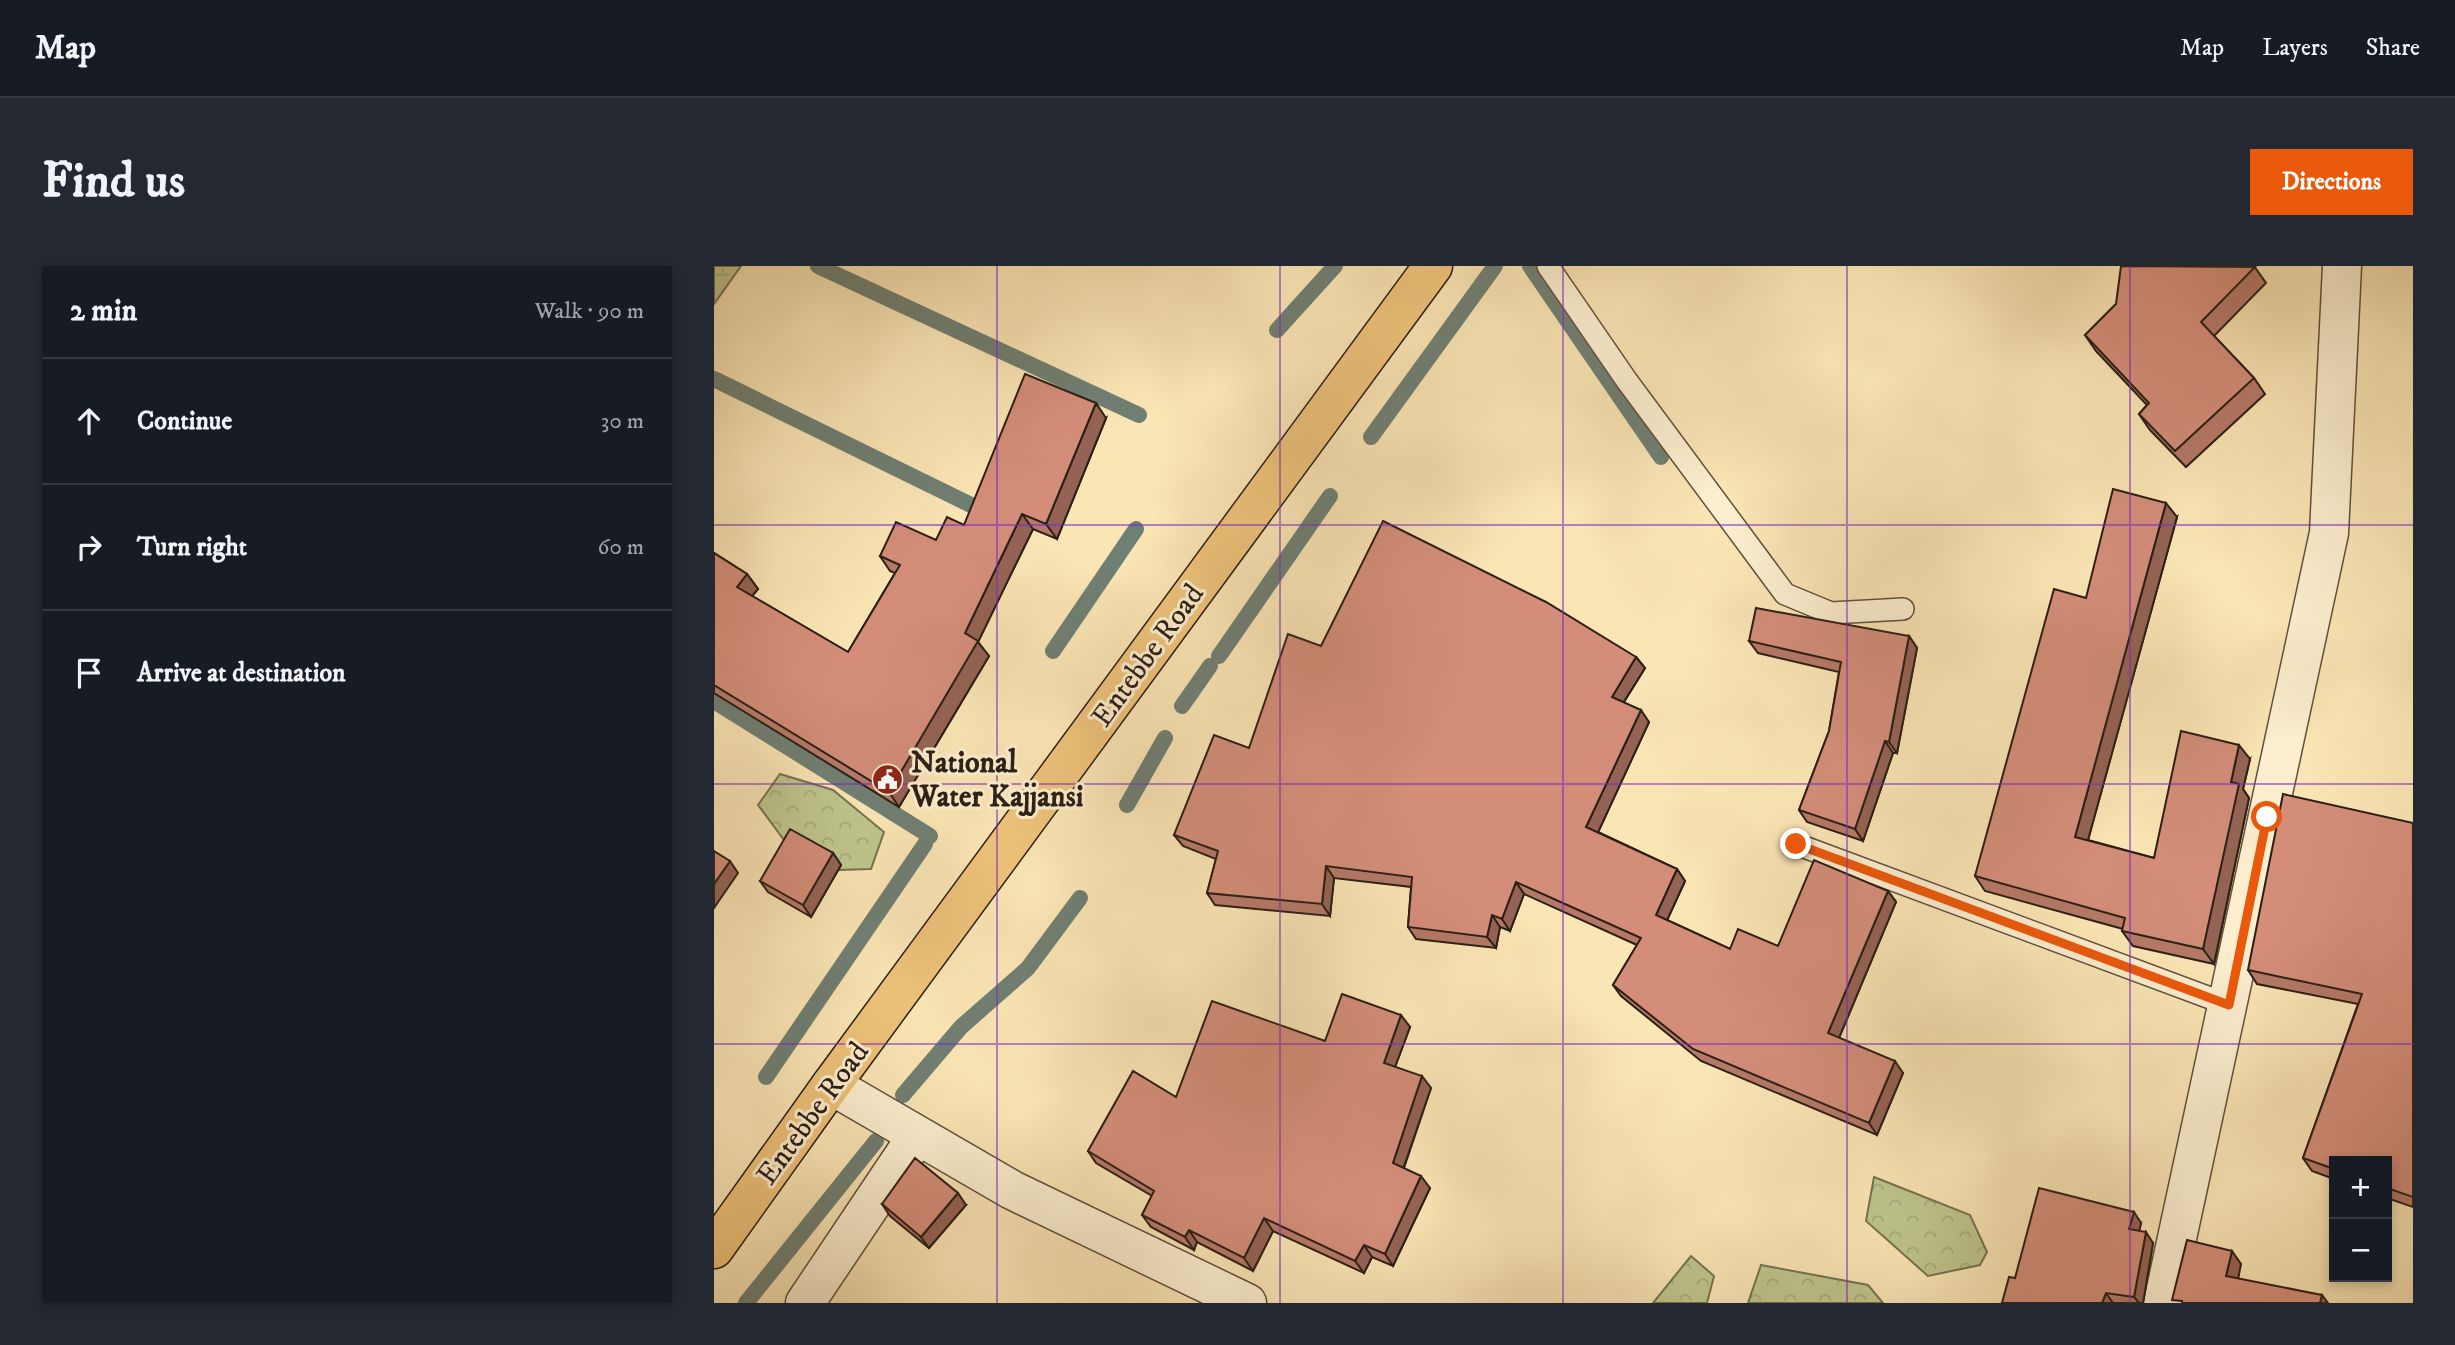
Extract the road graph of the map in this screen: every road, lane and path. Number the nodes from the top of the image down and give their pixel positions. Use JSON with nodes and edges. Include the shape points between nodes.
{"nodes":[{"id":1,"x":1433,"y":266,"type":"edge"},
{"id":2,"x":1548,"y":266,"type":"edge"},
{"id":3,"x":2342,"y":266,"type":"edge"},
{"id":4,"x":1903,"y":609,"type":"dead end"},
{"id":5,"x":1796,"y":844,"type":"dead end"},
{"id":6,"x":2229,"y":1005,"type":"junction"},
{"id":7,"x":831,"y":1085,"type":"junction"},
{"id":8,"x":917,"y":1136,"type":"junction"},
{"id":9,"x":714,"y":1249,"type":"edge"},
{"id":10,"x":805,"y":1303,"type":"edge"},
{"id":11,"x":1247,"y":1303,"type":"edge"},
{"id":12,"x":2163,"y":1303,"type":"edge"}],
"edges":[{"from":1,"to":7,"type":"main road","name":"Entebbe Road"},
{"from":2,"to":4,"type":"lane","via":[[1784,594],[1831,613]]},
{"from":3,"to":6,"type":"street","via":[[2329,533]]},
{"from":5,"to":6,"type":"lane"},
{"from":6,"to":12,"type":"street"},
{"from":7,"to":8,"type":"street"},
{"from":7,"to":9,"type":"main road","name":"Entebbe Road"},
{"from":8,"to":10,"type":"street"},
{"from":8,"to":11,"type":"street","via":[[1012,1190]]}]}
